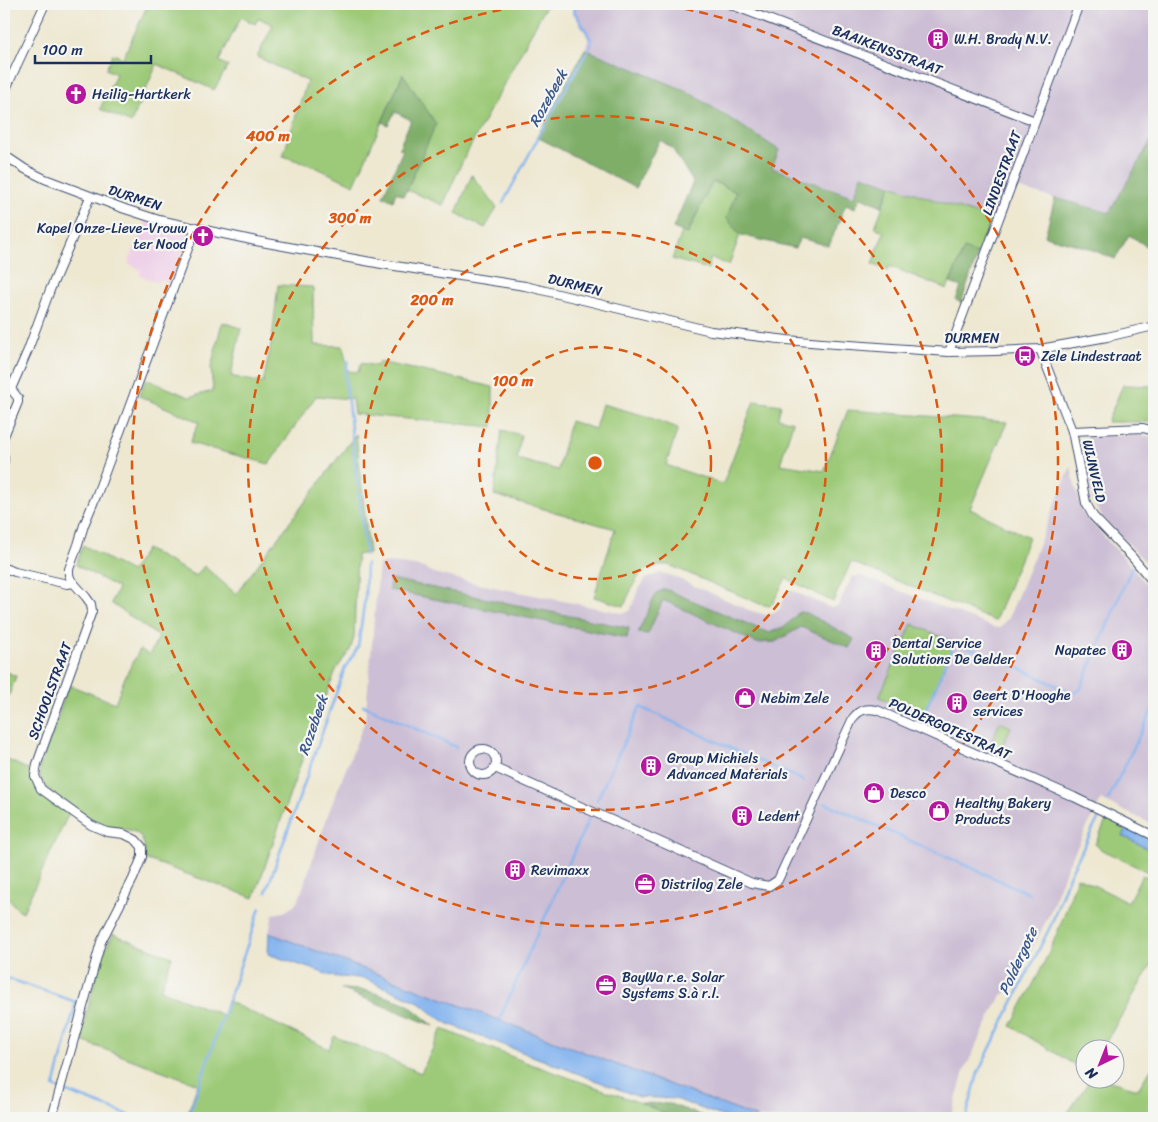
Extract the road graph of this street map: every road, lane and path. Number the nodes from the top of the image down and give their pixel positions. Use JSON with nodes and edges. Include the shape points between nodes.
{"nodes":[{"id":1,"x":45,"y":4,"type":"edge"},
{"id":2,"x":729,"y":4,"type":"edge"},
{"id":3,"x":1078,"y":4,"type":"edge"},
{"id":4,"x":4,"y":93,"type":"edge"},
{"id":5,"x":1035,"y":121,"type":"junction"},
{"id":6,"x":4,"y":156,"type":"edge"},
{"id":7,"x":90,"y":197,"type":"junction"},
{"id":8,"x":196,"y":227,"type":"junction"},
{"id":9,"x":1154,"y":326,"type":"edge"},
{"id":10,"x":1040,"y":349,"type":"junction"},
{"id":11,"x":949,"y":352,"type":"junction"},
{"id":12,"x":1072,"y":431,"type":"junction"},
{"id":13,"x":1154,"y":431,"type":"edge"},
{"id":14,"x":4,"y":436,"type":"edge"},
{"id":15,"x":4,"y":457,"type":"edge"},
{"id":16,"x":4,"y":461,"type":"edge"},
{"id":17,"x":4,"y":568,"type":"edge"},
{"id":18,"x":74,"y":583,"type":"junction"},
{"id":19,"x":1154,"y":583,"type":"edge"},
{"id":20,"x":495,"y":768,"type":"dead end"},
{"id":21,"x":1154,"y":836,"type":"edge"},
{"id":22,"x":52,"y":1118,"type":"edge"}],
"edges":[{"from":1,"to":4,"type":"street"},
{"from":2,"to":5,"type":"street","name":"BAAIKENSSTRAAT"},
{"from":3,"to":5,"type":"street","name":"LINDESTRAAT"},
{"from":5,"to":11,"type":"street","name":"LINDESTRAAT"},
{"from":6,"to":7,"type":"street","name":"DURMEN","via":[[25,170]]},
{"from":7,"to":8,"type":"street","name":"DURMEN","via":[[159,220]]},
{"from":7,"to":14,"type":"street","via":[[11,389],[18,402]]},
{"from":8,"to":11,"type":"street","name":"DURMEN","via":[[382,264],[525,286],[711,331]]},
{"from":8,"to":18,"type":"street","via":[[84,525],[69,569]]},
{"from":9,"to":10,"type":"street","name":"DURMEN"},
{"from":10,"to":11,"type":"street","name":"DURMEN"},
{"from":10,"to":12,"type":"street","name":"WIJNVELD"},
{"from":12,"to":13,"type":"street","name":"WIJNVELD","via":[[1143,428]]},
{"from":12,"to":19,"type":"street","name":"WIJNVELD","via":[[1086,503],[1093,516]]},
{"from":15,"to":16,"type":"street"},
{"from":17,"to":18,"type":"street"},
{"from":18,"to":22,"type":"street","name":"SCHOOLSTRAAT","via":[[91,604],[92,611],[36,764],[35,776],[41,789],[92,825],[136,840],[142,847],[142,857],[101,942]]},
{"from":20,"to":21,"type":"street","name":"POLDERGOTESTRAAT","via":[[752,883],[769,886],[778,880],[853,718],[862,710],[871,708],[1074,797]]}]}
